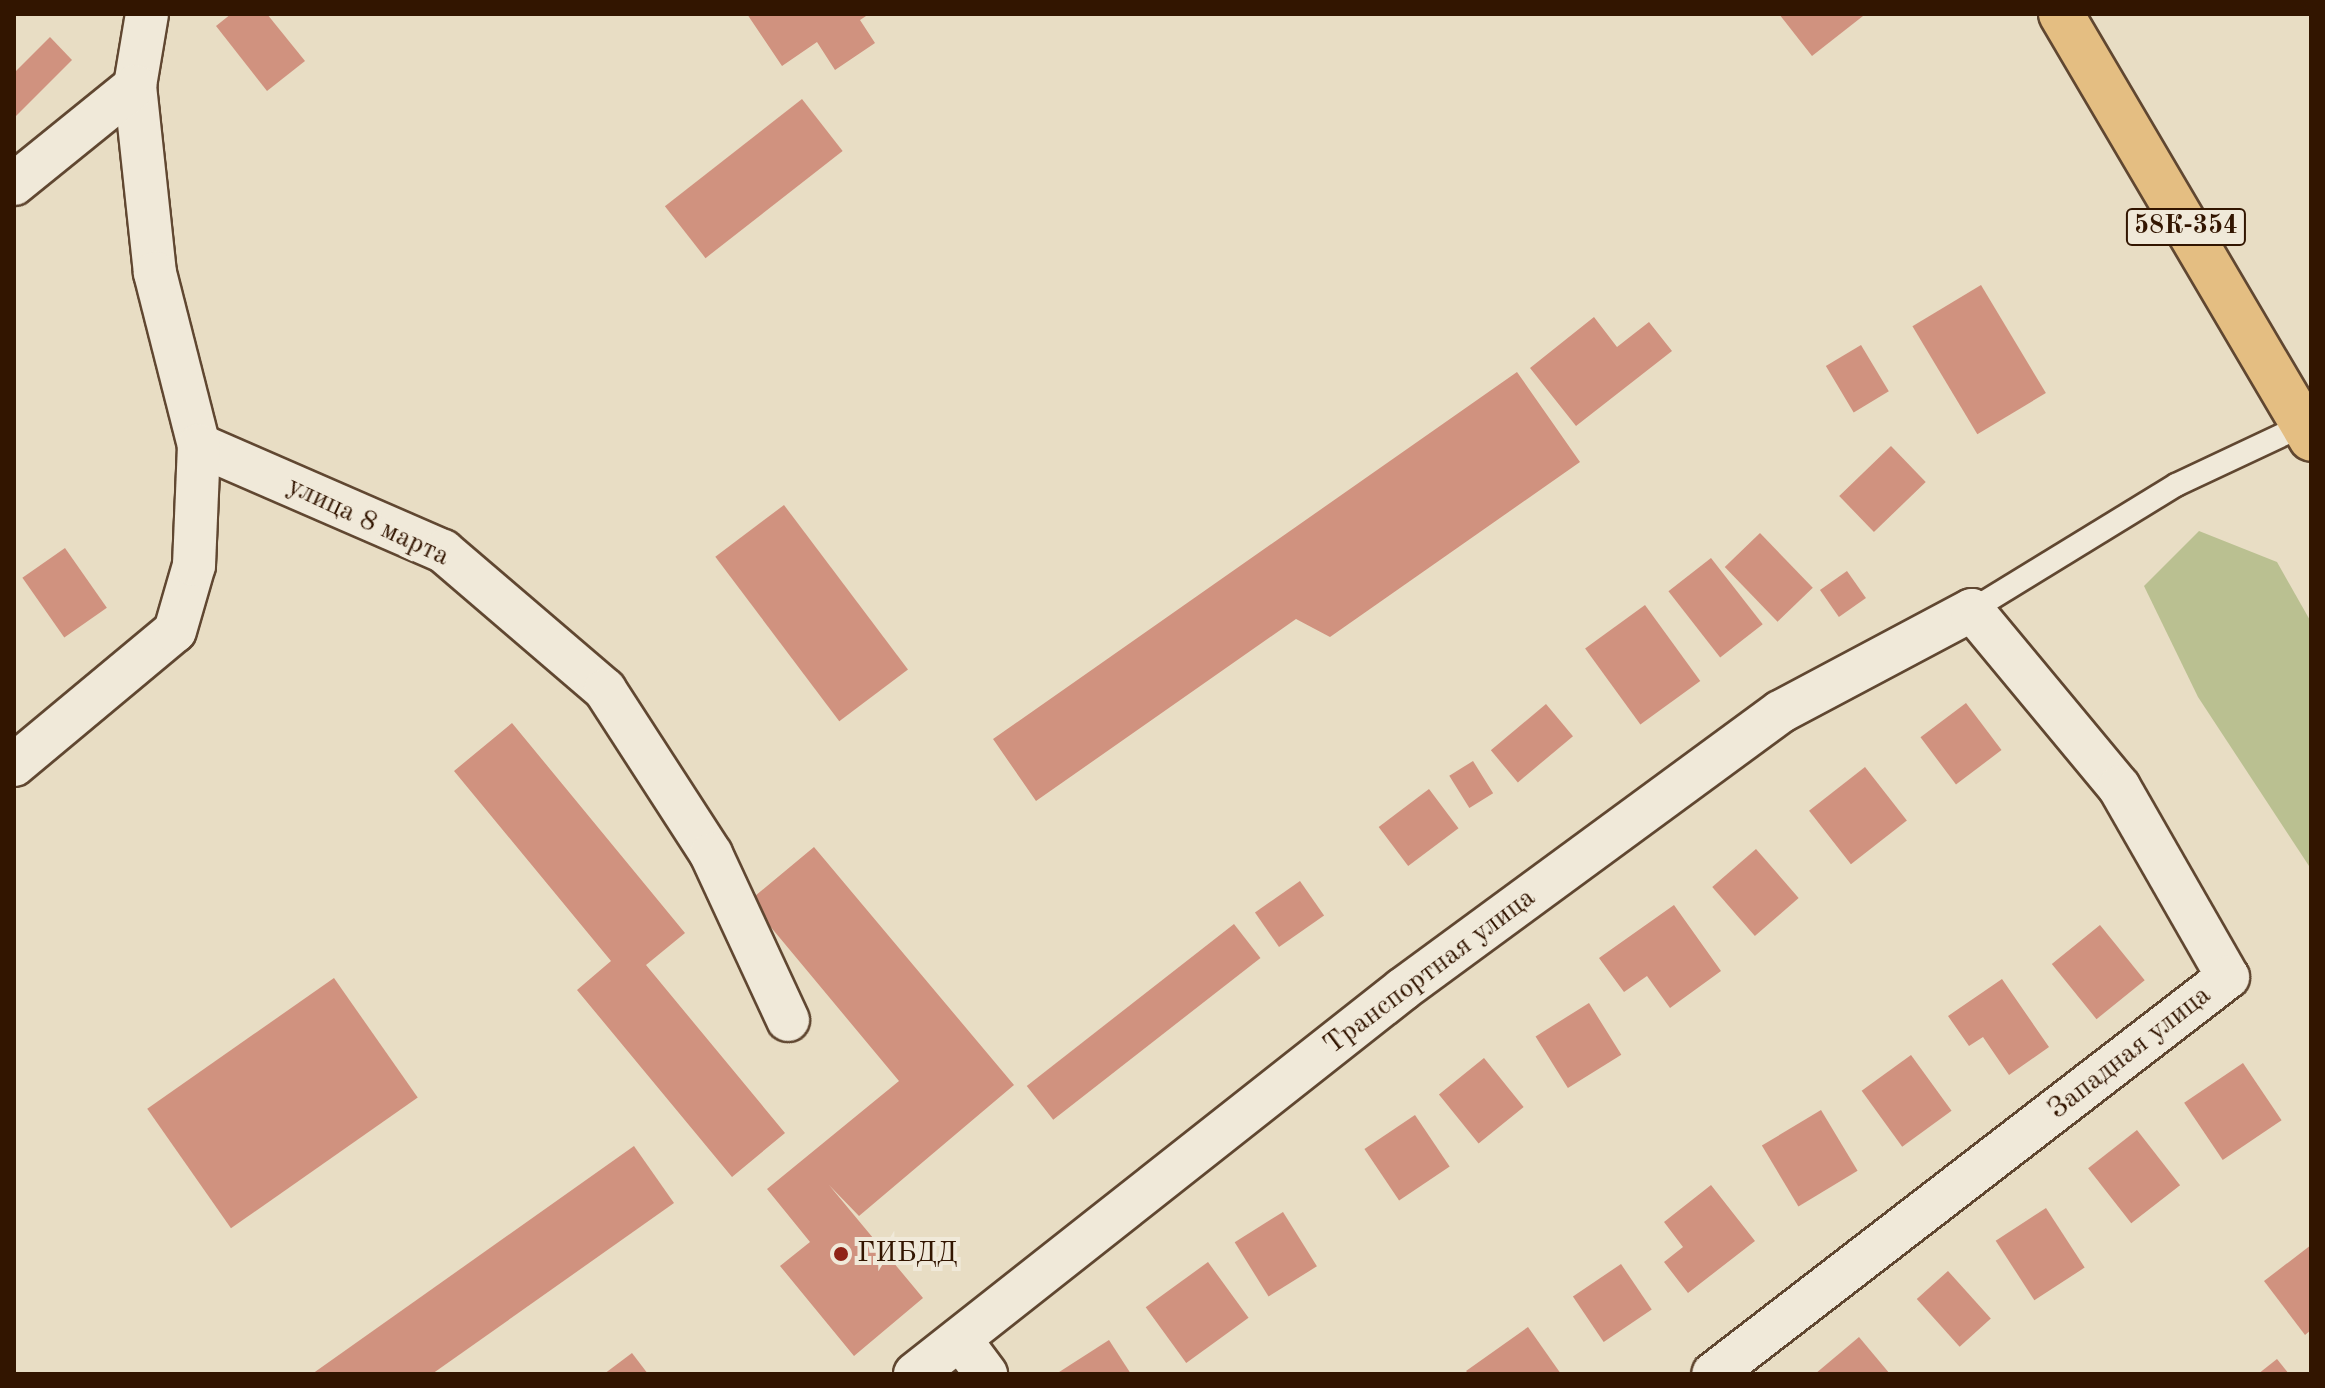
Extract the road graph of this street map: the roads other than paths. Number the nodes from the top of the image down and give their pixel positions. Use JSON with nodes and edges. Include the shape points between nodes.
{"nodes":[{"id":1,"x":147,"y":14,"type":"edge"},
{"id":2,"x":2061,"y":14,"type":"edge"},
{"id":3,"x":135,"y":86,"type":"junction"},
{"id":4,"x":14,"y":184,"type":"edge"},
{"id":5,"x":2308,"y":428,"type":"edge"},
{"id":6,"x":199,"y":445,"type":"junction"},
{"id":7,"x":1972,"y":610,"type":"junction"},
{"id":8,"x":14,"y":765,"type":"edge"},
{"id":9,"x":788,"y":1020,"type":"dead end"},
{"id":10,"x":960,"y":1339,"type":"junction"},
{"id":11,"x":915,"y":1374,"type":"edge"},
{"id":12,"x":986,"y":1374,"type":"edge"},
{"id":13,"x":1713,"y":1374,"type":"edge"}],
"edges":[{"from":1,"to":3,"type":"street"},
{"from":2,"to":5,"type":"main road","number":"58К-354"},
{"from":3,"to":4,"type":"street"},
{"from":3,"to":6,"type":"street","via":[[155,273]]},
{"from":5,"to":7,"type":"lane","via":[[2176,485]]},
{"from":6,"to":8,"type":"street","via":[[194,565],[175,631]]},
{"from":6,"to":9,"type":"street","name":"улица 8 марта","via":[[443,551],[605,690],[711,854]]},
{"from":7,"to":10,"type":"street","name":"Транспортная улица","via":[[1780,712],[1403,989]]},
{"from":7,"to":13,"type":"street","name":"Западная улица","via":[[2119,787],[2228,977]]},
{"from":10,"to":11,"type":"street","name":"Транспортная улица"},
{"from":10,"to":12,"type":"street"}]}
